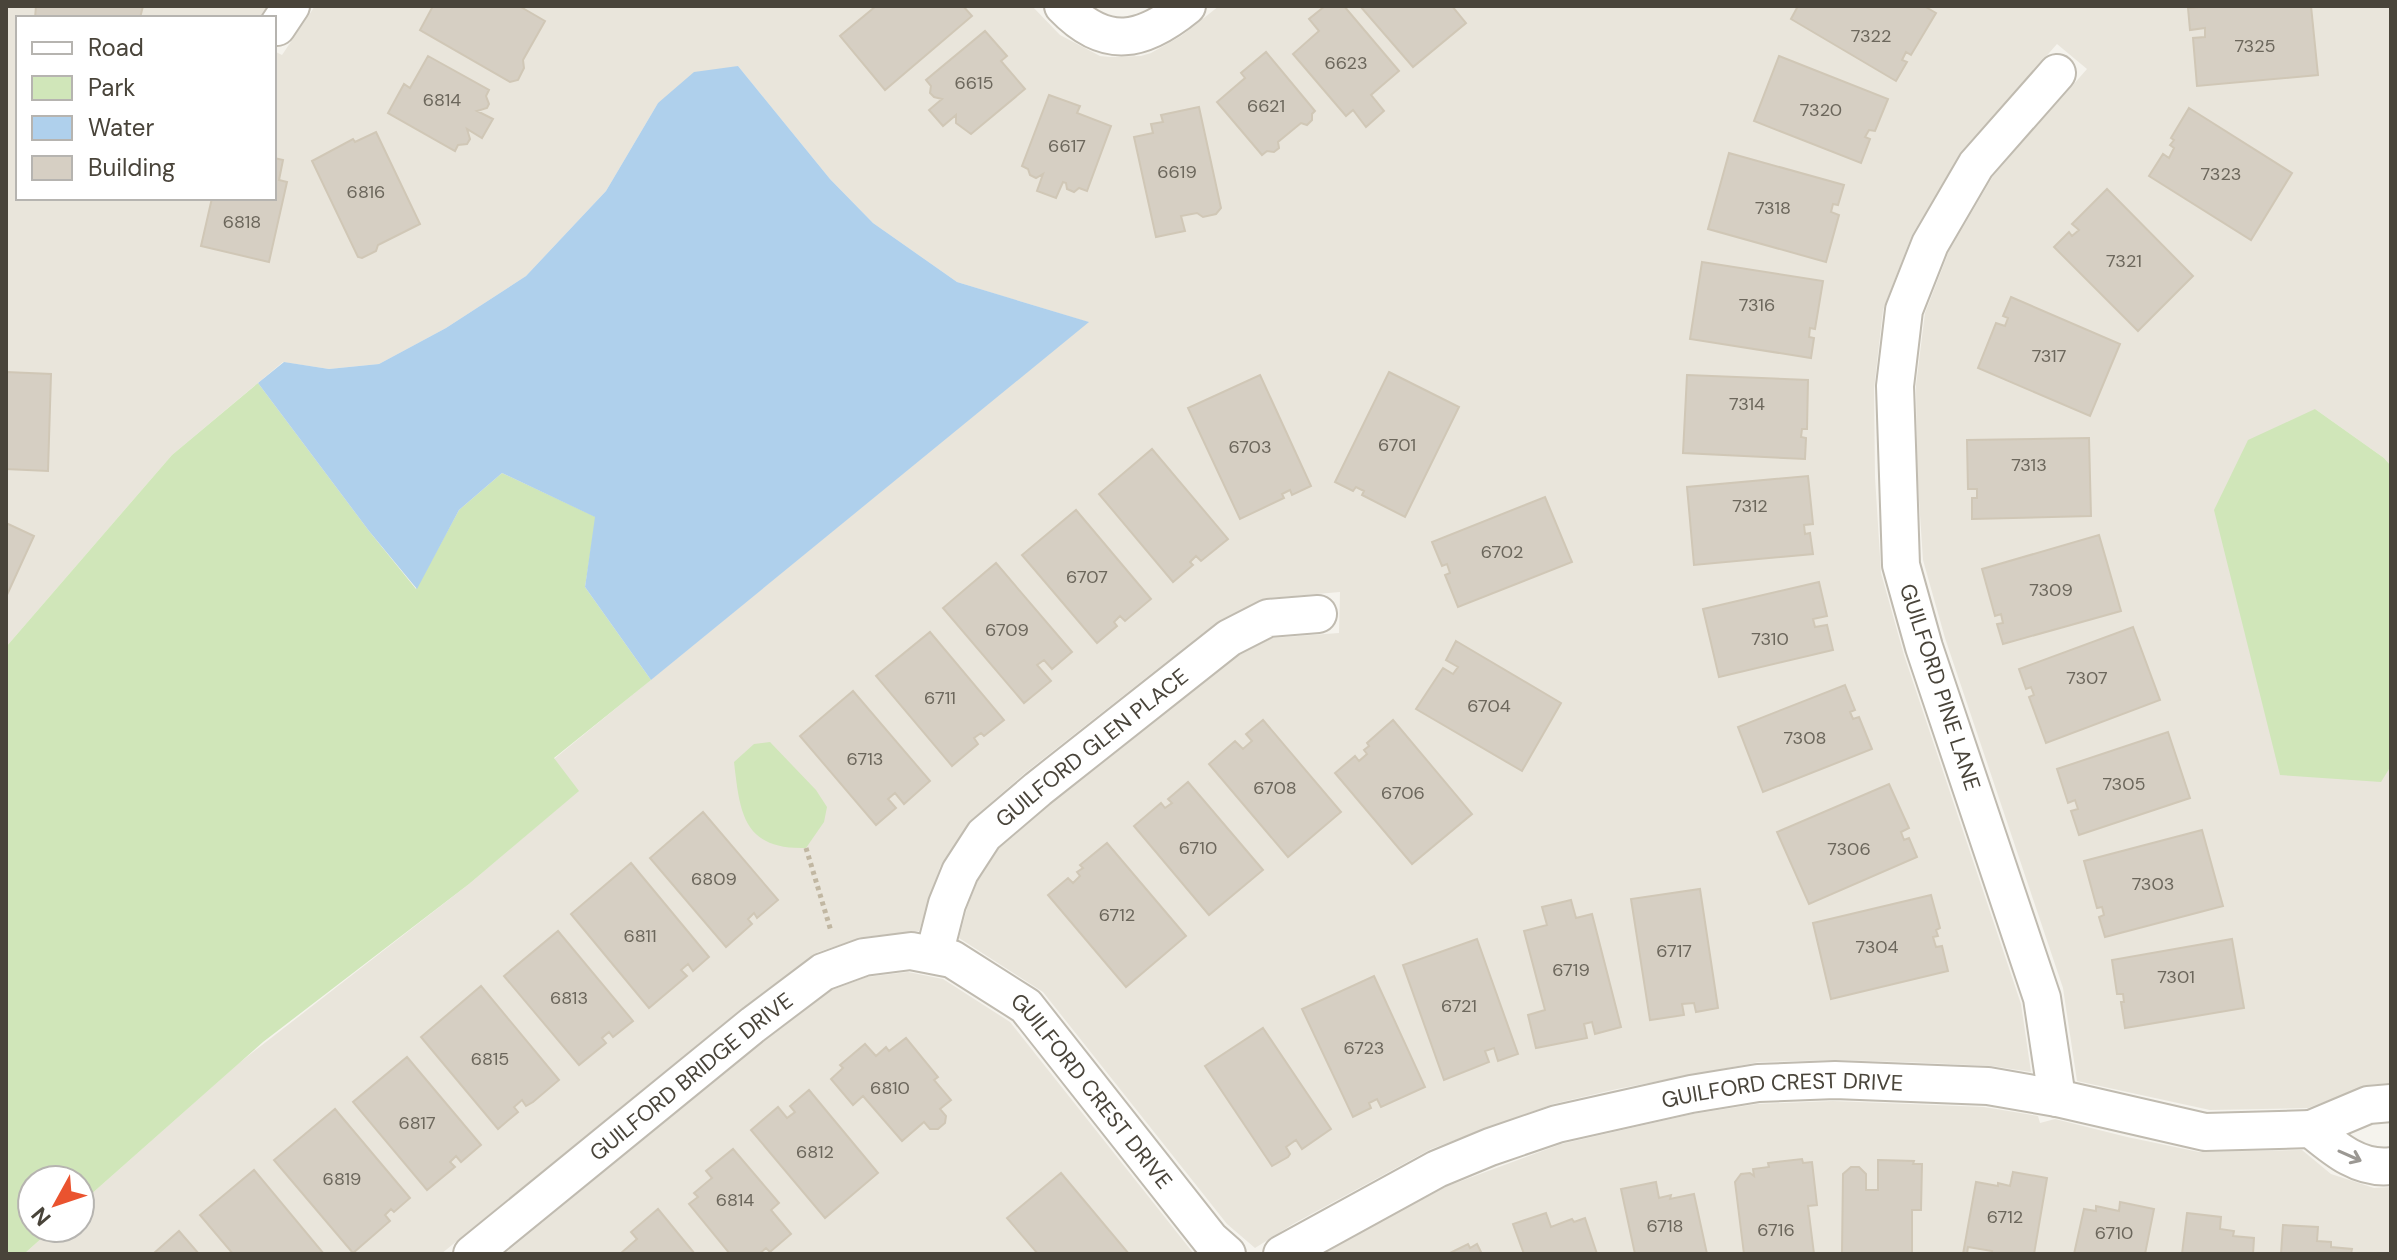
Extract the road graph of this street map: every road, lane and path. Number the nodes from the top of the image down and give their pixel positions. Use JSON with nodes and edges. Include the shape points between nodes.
{"nodes":[{"id":1,"x":1063,"y":6,"type":"edge"},
{"id":2,"x":1187,"y":6,"type":"edge"},
{"id":3,"x":2057,"y":73,"type":"dead end"},
{"id":4,"x":1318,"y":614,"type":"dead end"},
{"id":5,"x":806,"y":848,"type":"dead end"},
{"id":6,"x":934,"y":955,"type":"junction"},
{"id":7,"x":841,"y":965,"type":"junction"},
{"id":8,"x":2057,"y":1098,"type":"junction"},
{"id":9,"x":2391,"y":1103,"type":"edge"},
{"id":10,"x":2311,"y":1129,"type":"junction"},
{"id":11,"x":2391,"y":1166,"type":"edge"},
{"id":12,"x":472,"y":1254,"type":"edge"},
{"id":13,"x":1227,"y":1254,"type":"edge"},
{"id":14,"x":1282,"y":1254,"type":"edge"}],
"edges":[{"from":1,"to":2,"type":"street","via":[[1077,20],[1111,36],[1142,35]]},
{"from":3,"to":8,"type":"street","name":"GUILFORD PINE LANE","via":[[1976,165],[1930,244],[1904,310],[1895,386],[1901,565],[2042,998]]},
{"from":4,"to":6,"type":"street","name":"GUILFORD GLEN PLACE","via":[[1268,618],[1229,638],[984,835],[960,872]]},
{"from":5,"to":7,"type":"path"},
{"from":6,"to":7,"type":"street","name":"GUILFORD BRIDGE DRIVE","via":[[911,951]]},
{"from":6,"to":13,"type":"street","name":"GUILFORD CREST DRIVE","via":[[952,959],[1026,1006]]},
{"from":7,"to":12,"type":"street","name":"GUILFORD BRIDGE DRIVE","via":[[823,972],[754,1024]]},
{"from":8,"to":10,"type":"street","name":"GUILFORD CREST DRIVE","via":[[2205,1132]]},
{"from":8,"to":14,"type":"street","name":"GUILFORD CREST DRIVE","via":[[1988,1086],[1835,1080],[1758,1083],[1691,1094],[1557,1124],[1490,1147],[1437,1169]]},
{"from":9,"to":10,"type":"street","name":"GUILFORD CREST DRIVE","via":[[2368,1105]]},
{"from":10,"to":11,"type":"street","one_way":true,"via":[[2345,1157]]}]}
